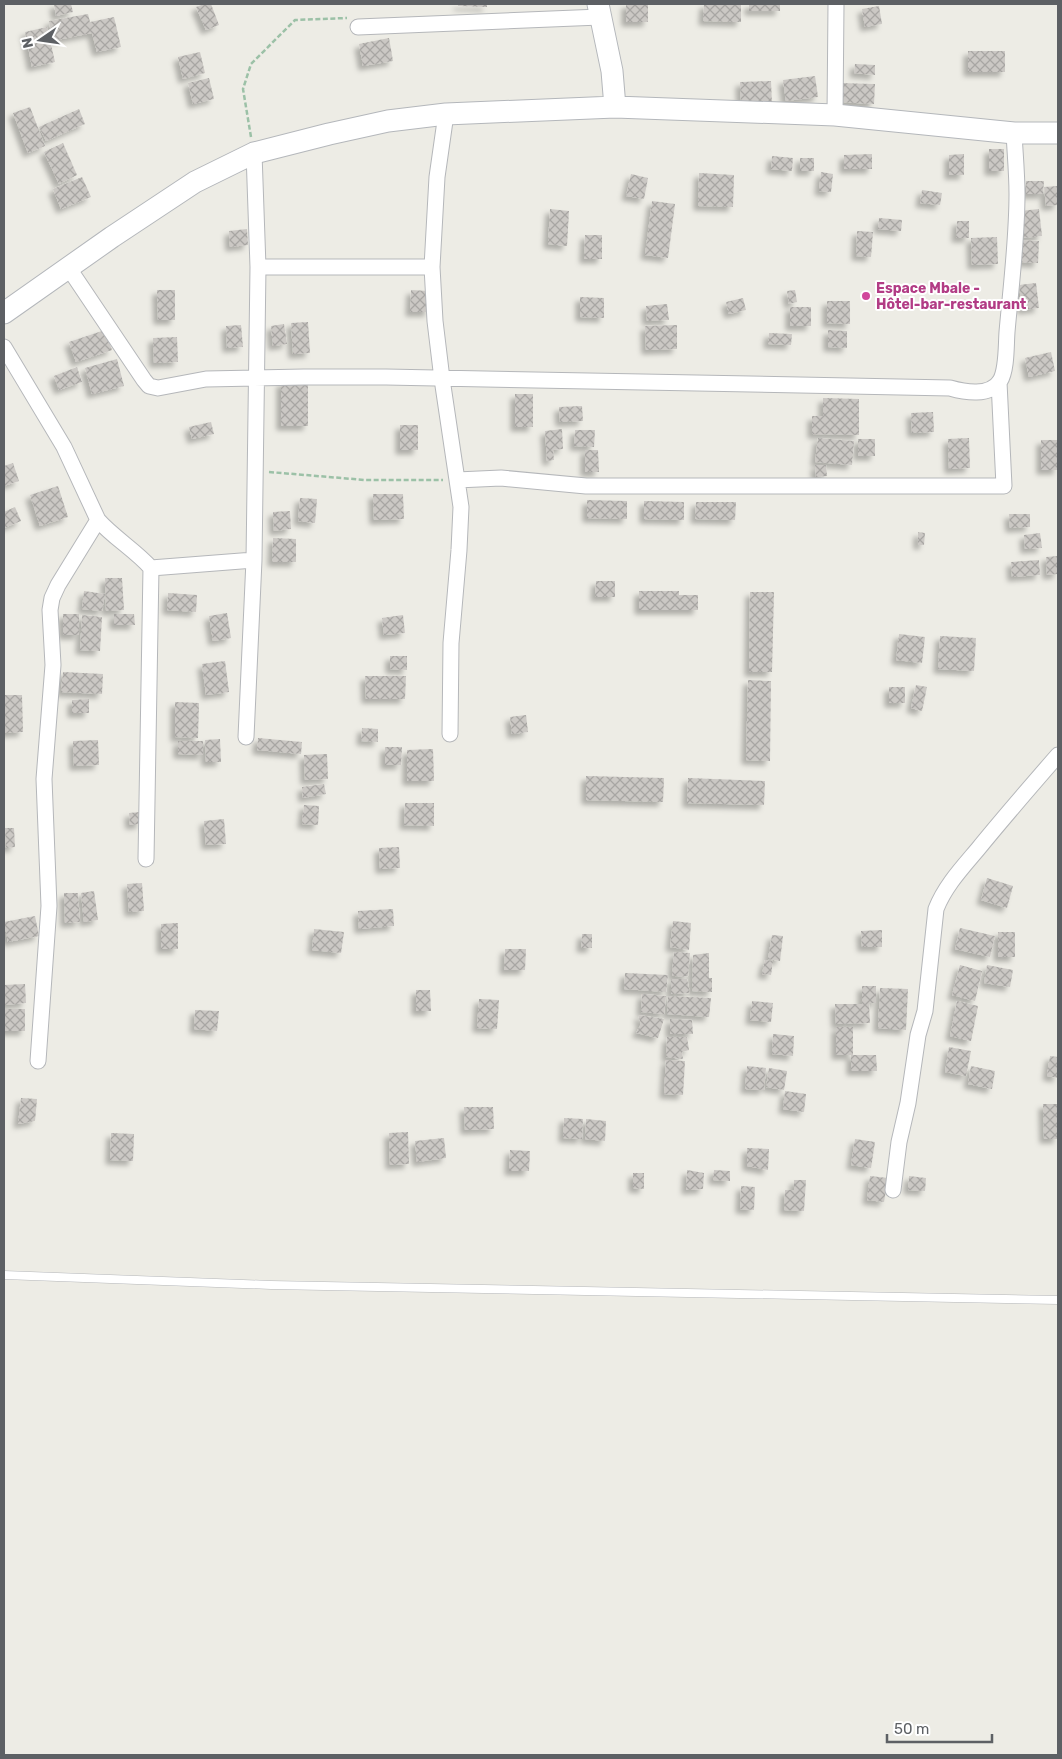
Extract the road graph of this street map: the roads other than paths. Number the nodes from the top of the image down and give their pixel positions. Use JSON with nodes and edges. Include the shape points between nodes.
{"nodes":[{"id":1,"x":836,"y":4,"type":"edge"},
{"id":2,"x":599,"y":10,"type":"edge"},
{"id":3,"x":358,"y":27,"type":"road end"},
{"id":4,"x":615,"y":107,"type":"junction"},
{"id":5,"x":446,"y":114,"type":"junction"},
{"id":6,"x":835,"y":115,"type":"junction"},
{"id":7,"x":1014,"y":133,"type":"junction"},
{"id":8,"x":1058,"y":133,"type":"edge"},
{"id":9,"x":254,"y":153,"type":"junction"},
{"id":10,"x":68,"y":267,"type":"junction"},
{"id":11,"x":258,"y":267,"type":"junction"},
{"id":12,"x":432,"y":267,"type":"junction"},
{"id":13,"x":4,"y":313,"type":"edge"},
{"id":14,"x":4,"y":346,"type":"edge"},
{"id":15,"x":256,"y":378,"type":"junction"},
{"id":16,"x":442,"y":379,"type":"junction"},
{"id":17,"x":1000,"y":382,"type":"junction"},
{"id":18,"x":457,"y":480,"type":"junction"},
{"id":19,"x":98,"y":520,"type":"junction"},
{"id":20,"x":254,"y":560,"type":"junction"},
{"id":21,"x":151,"y":568,"type":"junction"},
{"id":22,"x":450,"y":734,"type":"dead end"},
{"id":23,"x":246,"y":737,"type":"dead end"},
{"id":24,"x":1058,"y":755,"type":"edge"},
{"id":25,"x":146,"y":860,"type":"dead end"},
{"id":26,"x":38,"y":1061,"type":"dead end"},
{"id":27,"x":893,"y":1190,"type":"dead end"},
{"id":28,"x":4,"y":1276,"type":"edge"},
{"id":29,"x":1058,"y":1300,"type":"edge"}],
"edges":[{"from":1,"to":6,"type":"street"},
{"from":2,"to":3,"type":"street"},
{"from":2,"to":4,"type":"street","via":[[612,71]]},
{"from":4,"to":5,"type":"street"},
{"from":4,"to":6,"type":"street"},
{"from":5,"to":9,"type":"street","via":[[388,121]]},
{"from":5,"to":12,"type":"street","via":[[437,177]]},
{"from":6,"to":7,"type":"street"},
{"from":7,"to":8,"type":"street"},
{"from":7,"to":17,"type":"street","via":[[1017,194],[1014,249]]},
{"from":9,"to":10,"type":"street","via":[[195,182]]},
{"from":9,"to":11,"type":"street"},
{"from":10,"to":13,"type":"street"},
{"from":10,"to":15,"type":"street","via":[[149,386],[158,388],[206,380]]},
{"from":11,"to":12,"type":"street"},
{"from":11,"to":15,"type":"street"},
{"from":12,"to":16,"type":"street"},
{"from":14,"to":19,"type":"street","via":[[64,447]]},
{"from":15,"to":16,"type":"street"},
{"from":15,"to":20,"type":"street"},
{"from":16,"to":17,"type":"street","via":[[950,388],[962,391],[990,390]]},
{"from":16,"to":18,"type":"street"},
{"from":17,"to":18,"type":"street","via":[[1004,486],[586,486],[501,478]]},
{"from":18,"to":22,"type":"street","via":[[461,507],[451,643]]},
{"from":19,"to":21,"type":"street"},
{"from":19,"to":26,"type":"street","via":[[58,585],[50,610],[53,665],[44,792],[49,906]]},
{"from":20,"to":21,"type":"street"},
{"from":20,"to":23,"type":"street"},
{"from":21,"to":25,"type":"street"},
{"from":24,"to":27,"type":"street","via":[[950,882],[936,909],[925,1011],[918,1035]]},
{"from":28,"to":29,"type":"lane","via":[[271,1285]]}]}
